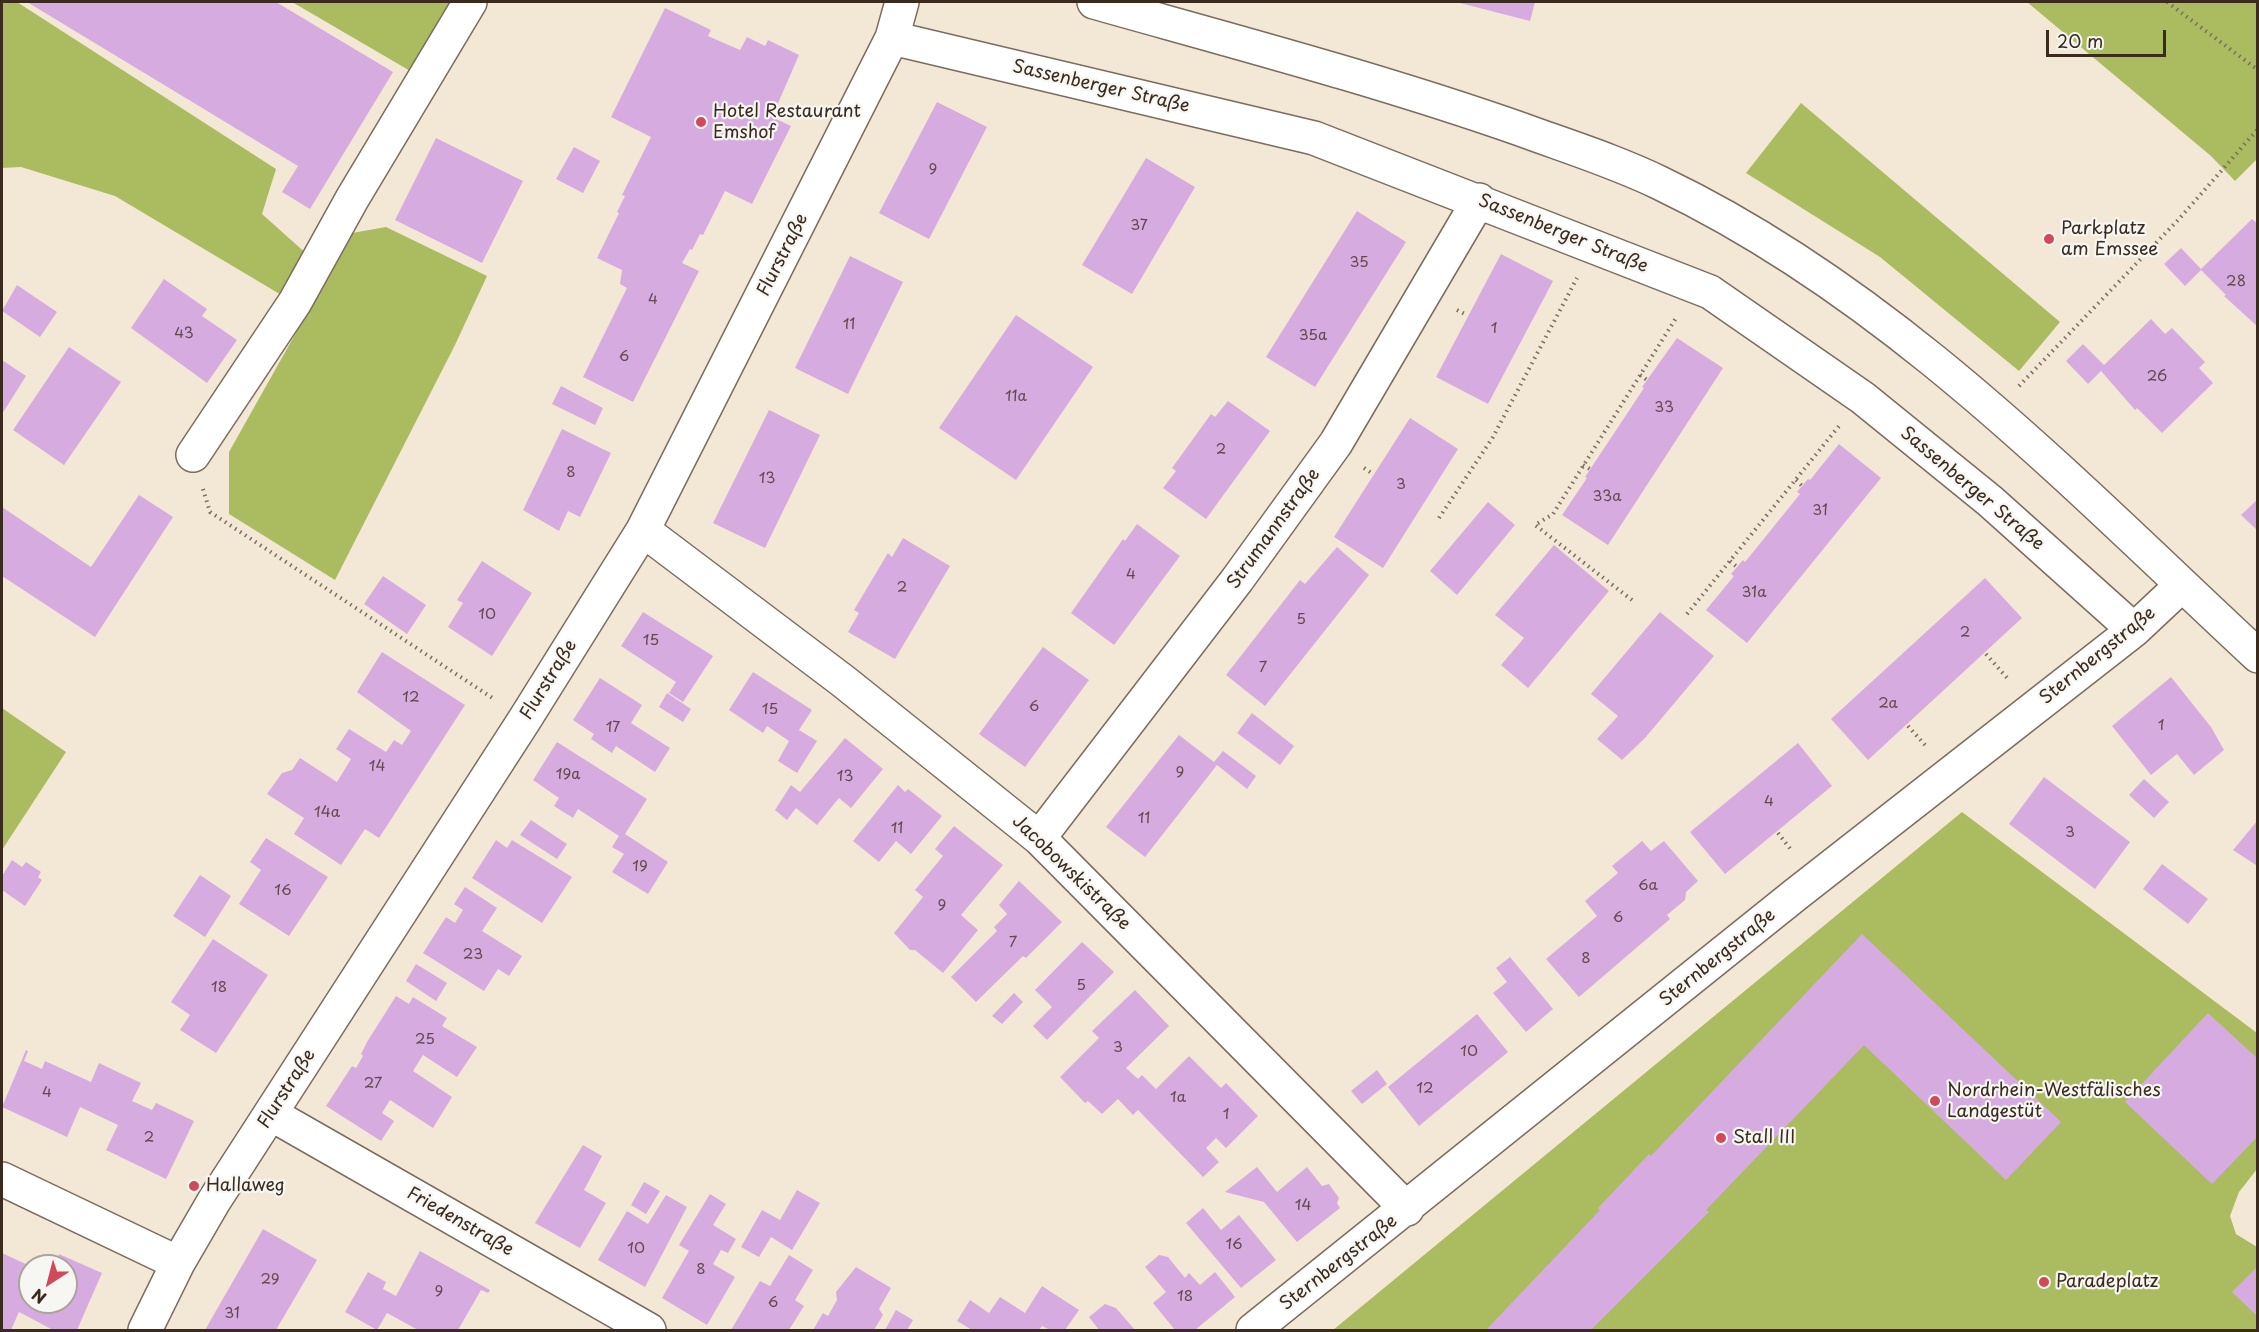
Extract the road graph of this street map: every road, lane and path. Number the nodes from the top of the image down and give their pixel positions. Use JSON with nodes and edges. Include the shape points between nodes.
{"nodes":[{"id":1,"x":470,"y":2,"type":"edge"},
{"id":2,"x":902,"y":2,"type":"edge"},
{"id":3,"x":1094,"y":2,"type":"edge"},
{"id":4,"x":2167,"y":2,"type":"edge"},
{"id":5,"x":892,"y":38,"type":"junction"},
{"id":6,"x":2258,"y":70,"type":"edge"},
{"id":7,"x":2258,"y":129,"type":"edge"},
{"id":8,"x":1479,"y":200,"type":"junction"},
{"id":9,"x":1592,"y":245,"type":"junction"},
{"id":10,"x":1695,"y":286,"type":"junction"},
{"id":11,"x":1640,"y":375,"type":"junction"},
{"id":12,"x":1647,"y":380,"type":"dead end"},
{"id":13,"x":1863,"y":398,"type":"junction"},
{"id":14,"x":1995,"y":410,"type":"junction"},
{"id":15,"x":194,"y":455,"type":"joint"},
{"id":16,"x":1583,"y":465,"type":"junction"},
{"id":17,"x":1590,"y":469,"type":"dead end"},
{"id":18,"x":1796,"y":480,"type":"junction"},
{"id":19,"x":1803,"y":486,"type":"dead end"},
{"id":20,"x":1439,"y":518,"type":"dead end"},
{"id":21,"x":643,"y":530,"type":"junction"},
{"id":22,"x":1730,"y":561,"type":"junction"},
{"id":23,"x":1737,"y":567,"type":"dead end"},
{"id":24,"x":2182,"y":585,"type":"junction"},
{"id":25,"x":1632,"y":600,"type":"dead end"},
{"id":26,"x":1687,"y":614,"type":"dead end"},
{"id":27,"x":2134,"y":630,"type":"junction"},
{"id":28,"x":2258,"y":656,"type":"edge"},
{"id":29,"x":525,"y":719,"type":"junction"},
{"id":30,"x":1040,"y":838,"type":"junction"},
{"id":31,"x":271,"y":1114,"type":"junction"},
{"id":32,"x":2,"y":1179,"type":"edge"},
{"id":33,"x":1407,"y":1209,"type":"junction"},
{"id":34,"x":178,"y":1263,"type":"junction"},
{"id":35,"x":145,"y":1330,"type":"edge"},
{"id":36,"x":649,"y":1330,"type":"edge"},
{"id":37,"x":1253,"y":1330,"type":"edge"}],
"edges":[{"from":1,"to":15,"type":"street","via":[[295,302]]},
{"from":2,"to":5,"type":"street","name":"Flurstraße"},
{"from":3,"to":14,"type":"street","via":[[1438,100],[1658,182],[1807,267],[1905,336]]},
{"from":4,"to":6,"type":"path"},
{"from":5,"to":8,"type":"street","name":"Sassenberger Straße","via":[[1314,138]]},
{"from":5,"to":21,"type":"street","name":"Flurstraße"},
{"from":7,"to":14,"type":"path","via":[[2179,219]]},
{"from":8,"to":9,"type":"street","name":"Sassenberger Straße"},
{"from":8,"to":30,"type":"street","name":"Strumannstraße","via":[[1336,443]]},
{"from":9,"to":10,"type":"street","name":"Sassenberger Straße"},
{"from":9,"to":20,"type":"path","via":[[1493,437]]},
{"from":10,"to":11,"type":"path"},
{"from":10,"to":13,"type":"street","name":"Sassenberger Straße","via":[[1710,292]]},
{"from":11,"to":12,"type":"path"},
{"from":11,"to":16,"type":"path"},
{"from":13,"to":18,"type":"path"},
{"from":13,"to":27,"type":"street","name":"Sassenberger Straße","via":[[1990,501]]},
{"from":14,"to":24,"type":"street"},
{"from":15,"to":29,"type":"path","via":[[210,512]]},
{"from":16,"to":17,"type":"path"},
{"from":16,"to":25,"type":"path","via":[[1553,514],[1535,525]]},
{"from":18,"to":19,"type":"path"},
{"from":18,"to":22,"type":"path"},
{"from":21,"to":29,"type":"street","name":"Flurstraße"},
{"from":21,"to":30,"type":"street","name":"Jacobowskistraße","via":[[843,681]]},
{"from":22,"to":23,"type":"path"},
{"from":22,"to":26,"type":"path"},
{"from":24,"to":27,"type":"street","name":"Sternbergstraße"},
{"from":24,"to":28,"type":"street"},
{"from":27,"to":33,"type":"street","name":"Sternbergstraße","via":[[1786,903]]},
{"from":29,"to":31,"type":"street","name":"Flurstraße"},
{"from":30,"to":33,"type":"street","name":"Jacobowskistraße"},
{"from":31,"to":34,"type":"street","name":"Flurstraße"},
{"from":31,"to":36,"type":"street","name":"Friedenstraße"},
{"from":32,"to":34,"type":"street"},
{"from":33,"to":37,"type":"street","name":"Sternbergstraße"},
{"from":34,"to":35,"type":"street","name":"Flurstraße"}]}
